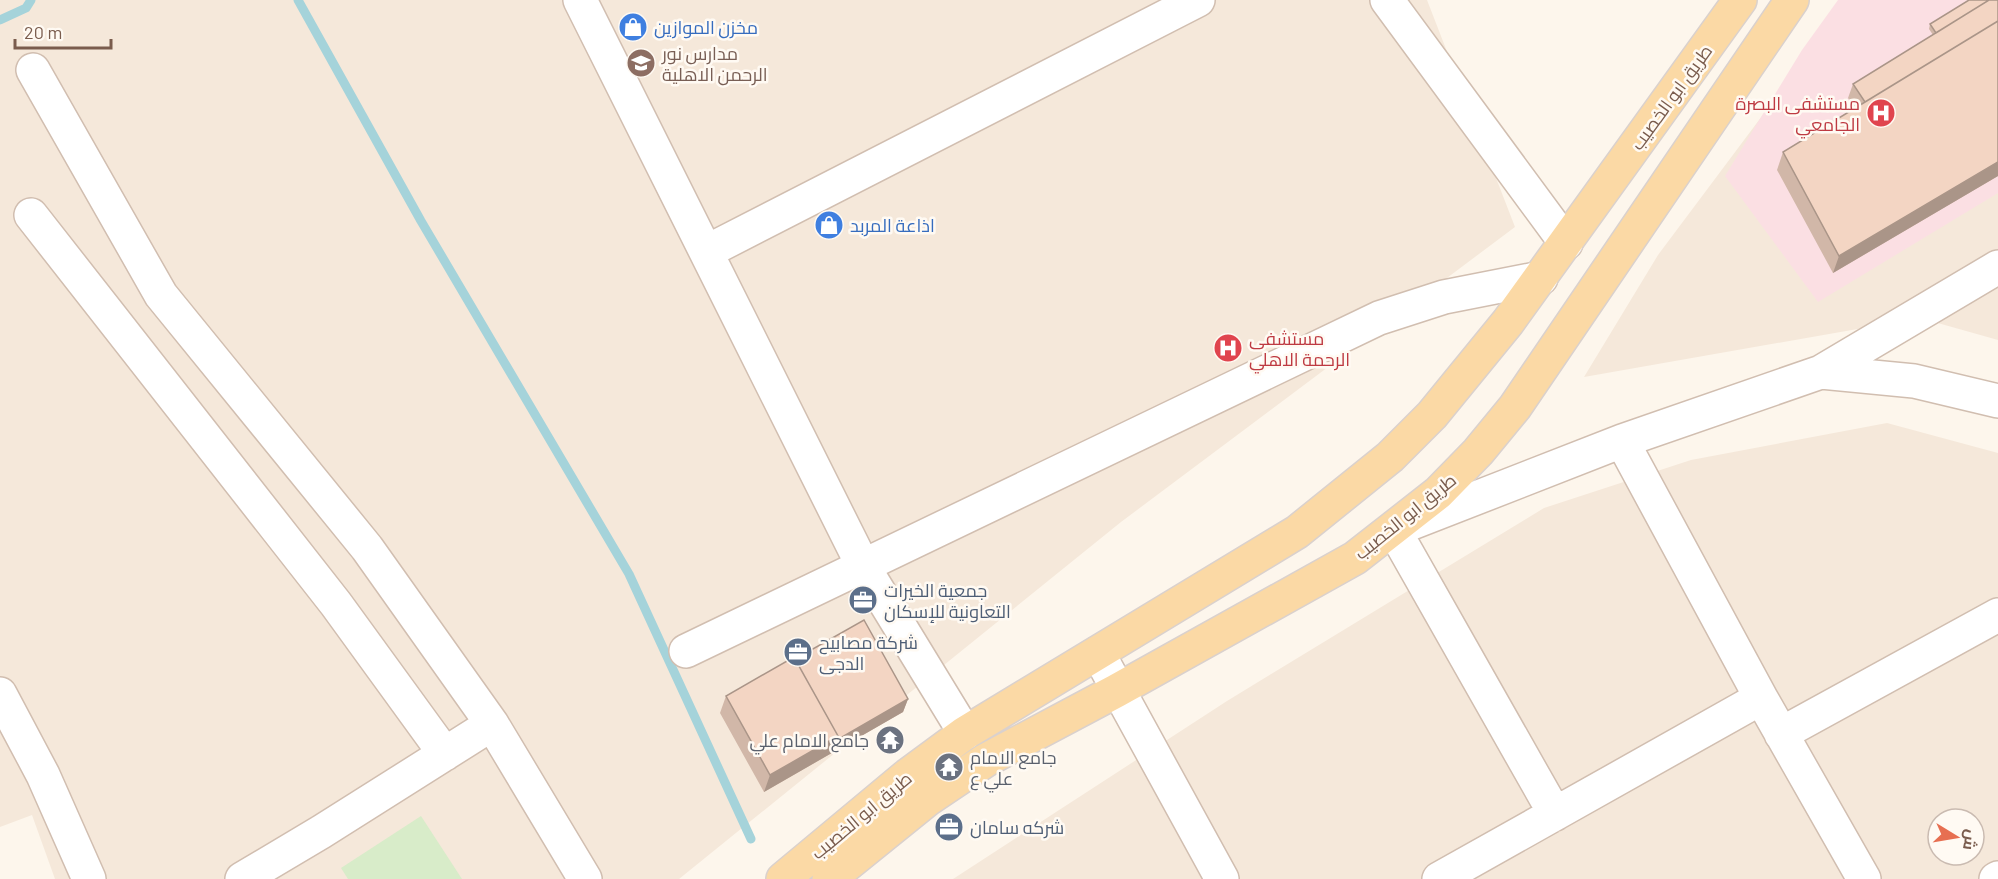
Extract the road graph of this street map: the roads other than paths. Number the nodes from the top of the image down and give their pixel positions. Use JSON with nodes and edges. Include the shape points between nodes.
{"nodes":[{"id":1,"x":580,"y":0,"type":"edge"},
{"id":2,"x":1198,"y":0,"type":"edge"},
{"id":3,"x":1387,"y":0,"type":"edge"},
{"id":4,"x":1740,"y":0,"type":"edge"},
{"id":5,"x":1792,"y":0,"type":"edge"},
{"id":6,"x":33,"y":70,"type":"dead end"},
{"id":7,"x":31,"y":215,"type":"dead end"},
{"id":8,"x":1566,"y":243,"type":"junction"},
{"id":9,"x":706,"y":252,"type":"junction"},
{"id":10,"x":1998,"y":267,"type":"edge"},
{"id":11,"x":1540,"y":278,"type":"junction"},
{"id":12,"x":1821,"y":372,"type":"junction"},
{"id":13,"x":1998,"y":401,"type":"edge"},
{"id":14,"x":1622,"y":441,"type":"junction"},
{"id":15,"x":1394,"y":530,"type":"junction"},
{"id":16,"x":863,"y":566,"type":"junction"},
{"id":17,"x":1998,"y":615,"type":"edge"},
{"id":18,"x":686,"y":651,"type":"dead end"},
{"id":19,"x":1098,"y":653,"type":"junction"},
{"id":20,"x":1116,"y":691,"type":"junction"},
{"id":21,"x":0,"y":694,"type":"edge"},
{"id":22,"x":1761,"y":699,"type":"junction"},
{"id":23,"x":492,"y":724,"type":"junction"},
{"id":24,"x":965,"y":733,"type":"junction"},
{"id":25,"x":1781,"y":734,"type":"junction"},
{"id":26,"x":445,"y":754,"type":"junction"},
{"id":27,"x":1555,"y":814,"type":"junction"},
{"id":28,"x":89,"y":879,"type":"edge"},
{"id":29,"x":242,"y":879,"type":"edge"},
{"id":30,"x":585,"y":879,"type":"edge"},
{"id":31,"x":783,"y":879,"type":"edge"},
{"id":32,"x":829,"y":879,"type":"edge"},
{"id":33,"x":1222,"y":879,"type":"edge"},
{"id":34,"x":1439,"y":879,"type":"edge"},
{"id":35,"x":1864,"y":879,"type":"edge"}],
"edges":[{"from":1,"to":9,"type":"street"},
{"from":2,"to":9,"type":"street"},
{"from":3,"to":8,"type":"street"},
{"from":4,"to":8,"type":"main road","name":"طريق ابو الخصيب"},
{"from":5,"to":15,"type":"main road","name":"طريق ابو الخصيب","via":[[1515,407],[1478,452]]},
{"from":6,"to":23,"type":"street","via":[[161,295],[367,548]]},
{"from":7,"to":26,"type":"street","via":[[336,604]]},
{"from":8,"to":11,"type":"main road","name":"طريق ابو الخصيب"},
{"from":9,"to":16,"type":"street"},
{"from":10,"to":12,"type":"street"},
{"from":11,"to":16,"type":"street","via":[[1444,297],[1379,318]]},
{"from":11,"to":19,"type":"main road","name":"طريق ابو الخصيب","via":[[1472,370],[1432,415],[1354,488],[1297,532]]},
{"from":12,"to":13,"type":"street","via":[[1914,381]]},
{"from":12,"to":14,"type":"street"},
{"from":14,"to":15,"type":"street"},
{"from":14,"to":22,"type":"street"},
{"from":15,"to":20,"type":"main road","name":"طريق ابو الخصيب","via":[[1314,582]]},
{"from":15,"to":27,"type":"street"},
{"from":16,"to":18,"type":"street"},
{"from":16,"to":24,"type":"street"},
{"from":17,"to":25,"type":"street"},
{"from":19,"to":20,"type":"street"},
{"from":19,"to":24,"type":"main road","name":"طريق ابو الخصيب"},
{"from":20,"to":32,"type":"main road","name":"طريق ابو الخصيب","via":[[1016,742],[957,778]]},
{"from":20,"to":33,"type":"street"},
{"from":21,"to":28,"type":"street","via":[[43,775]]},
{"from":22,"to":25,"type":"street"},
{"from":22,"to":27,"type":"street"},
{"from":23,"to":26,"type":"street"},
{"from":23,"to":30,"type":"street"},
{"from":24,"to":31,"type":"main road","name":"طريق ابو الخصيب"},
{"from":25,"to":35,"type":"street"},
{"from":26,"to":29,"type":"street"},
{"from":27,"to":34,"type":"street"}]}
